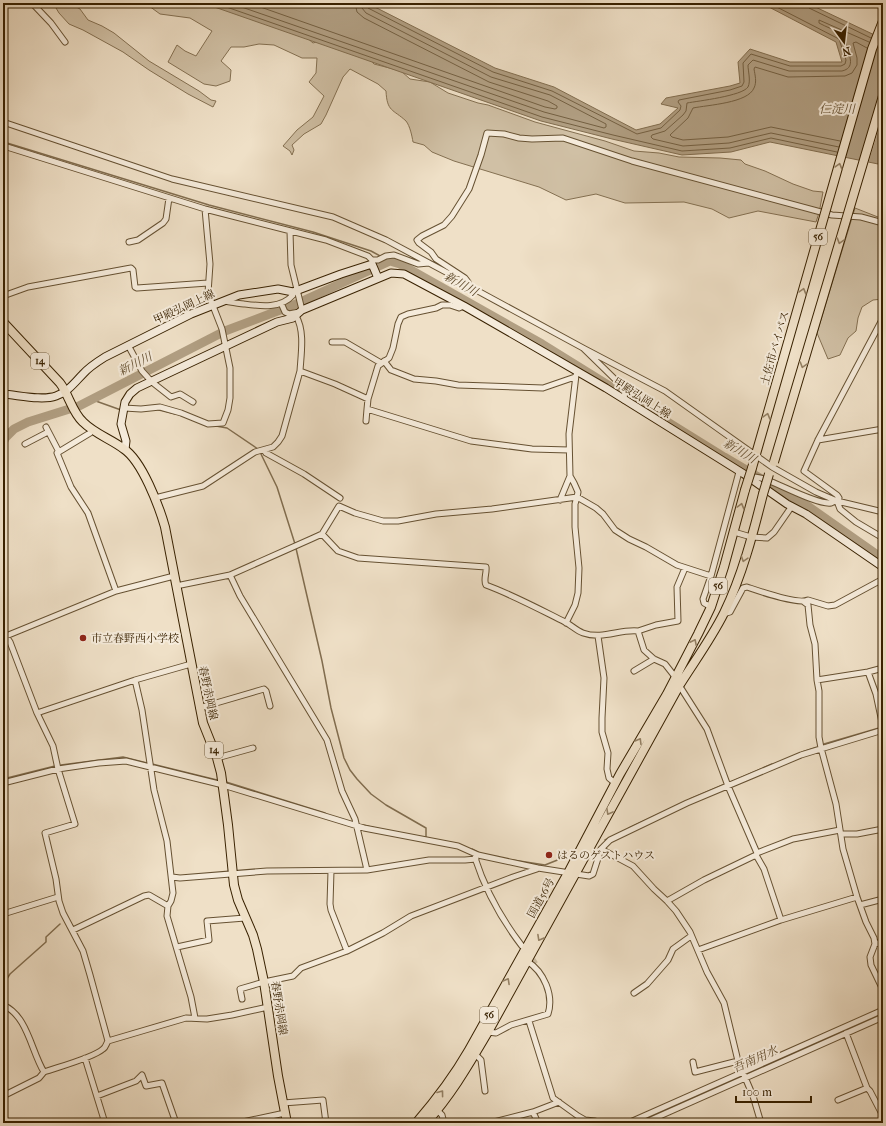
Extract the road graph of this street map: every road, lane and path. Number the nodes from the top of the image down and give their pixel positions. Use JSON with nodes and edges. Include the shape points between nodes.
{"nodes":[{"id":1,"x":32,"y":3,"type":"edge"},
{"id":2,"x":883,"y":21,"type":"edge"},
{"id":3,"x":65,"y":42,"type":"dead end"},
{"id":4,"x":883,"y":96,"type":"edge"},
{"id":5,"x":3,"y":122,"type":"edge"},
{"id":6,"x":3,"y":146,"type":"edge"},
{"id":7,"x":169,"y":198,"type":"junction"},
{"id":8,"x":205,"y":209,"type":"junction"},
{"id":9,"x":883,"y":223,"type":"edge"},
{"id":10,"x":290,"y":231,"type":"junction"},
{"id":11,"x":129,"y":242,"type":"dead end"},
{"id":12,"x":372,"y":262,"type":"junction"},
{"id":13,"x":429,"y":263,"type":"junction"},
{"id":14,"x":378,"y":278,"type":"junction"},
{"id":15,"x":208,"y":283,"type":"junction"},
{"id":16,"x":464,"y":284,"type":"junction"},
{"id":17,"x":295,"y":291,"type":"junction"},
{"id":18,"x":3,"y":296,"type":"edge"},
{"id":19,"x":224,"y":300,"type":"junction"},
{"id":20,"x":212,"y":305,"type":"junction"},
{"id":21,"x":464,"y":306,"type":"junction"},
{"id":22,"x":283,"y":307,"type":"junction"},
{"id":23,"x":300,"y":308,"type":"junction"},
{"id":24,"x":883,"y":318,"type":"edge"},
{"id":25,"x":3,"y":322,"type":"edge"},
{"id":26,"x":332,"y":342,"type":"dead end"},
{"id":27,"x":128,"y":345,"type":"junction"},
{"id":28,"x":226,"y":347,"type":"junction"},
{"id":29,"x":583,"y":348,"type":"junction"},
{"id":30,"x":383,"y":362,"type":"junction"},
{"id":31,"x":300,"y":371,"type":"junction"},
{"id":32,"x":577,"y":374,"type":"junction"},
{"id":33,"x":152,"y":382,"type":"junction"},
{"id":34,"x":66,"y":390,"type":"junction"},
{"id":35,"x":3,"y":394,"type":"edge"},
{"id":36,"x":368,"y":399,"type":"junction"},
{"id":37,"x":624,"y":400,"type":"junction"},
{"id":38,"x":193,"y":402,"type":"dead end"},
{"id":39,"x":367,"y":409,"type":"junction"},
{"id":40,"x":124,"y":410,"type":"junction"},
{"id":41,"x":366,"y":421,"type":"dead end"},
{"id":42,"x":883,"y":429,"type":"edge"},
{"id":43,"x":92,"y":430,"type":"junction"},
{"id":44,"x":818,"y":440,"type":"junction"},
{"id":45,"x":25,"y":444,"type":"dead end"},
{"id":46,"x":125,"y":449,"type":"junction"},
{"id":47,"x":263,"y":450,"type":"junction"},
{"id":48,"x":569,"y":450,"type":"junction"},
{"id":49,"x":59,"y":452,"type":"junction"},
{"id":50,"x":756,"y":455,"type":"junction"},
{"id":51,"x":772,"y":468,"type":"junction"},
{"id":52,"x":741,"y":473,"type":"junction"},
{"id":53,"x":570,"y":476,"type":"junction"},
{"id":54,"x":578,"y":497,"type":"junction"},
{"id":55,"x":155,"y":498,"type":"junction"},
{"id":56,"x":340,"y":498,"type":"dead end"},
{"id":57,"x":560,"y":500,"type":"junction"},
{"id":58,"x":837,"y":501,"type":"junction"},
{"id":59,"x":792,"y":506,"type":"junction"},
{"id":60,"x":883,"y":512,"type":"edge"},
{"id":61,"x":734,"y":532,"type":"junction"},
{"id":62,"x":322,"y":534,"type":"junction"},
{"id":63,"x":751,"y":537,"type":"junction"},
{"id":64,"x":883,"y":538,"type":"edge"},
{"id":65,"x":883,"y":567,"type":"edge"},
{"id":66,"x":685,"y":568,"type":"junction"},
{"id":67,"x":230,"y":575,"type":"junction"},
{"id":68,"x":174,"y":576,"type":"junction"},
{"id":69,"x":711,"y":576,"type":"junction"},
{"id":70,"x":883,"y":579,"type":"edge"},
{"id":71,"x":176,"y":586,"type":"junction"},
{"id":72,"x":116,"y":591,"type":"junction"},
{"id":73,"x":804,"y":602,"type":"junction"},
{"id":74,"x":710,"y":607,"type":"junction"},
{"id":75,"x":724,"y":614,"type":"junction"},
{"id":76,"x":566,"y":623,"type":"junction"},
{"id":77,"x":638,"y":631,"type":"junction"},
{"id":78,"x":5,"y":634,"type":"edge"},
{"id":79,"x":598,"y":636,"type":"junction"},
{"id":80,"x":654,"y":659,"type":"junction"},
{"id":81,"x":191,"y":664,"type":"junction"},
{"id":82,"x":883,"y":668,"type":"edge"},
{"id":83,"x":634,"y":671,"type":"dead end"},
{"id":84,"x":868,"y":672,"type":"junction"},
{"id":85,"x":676,"y":677,"type":"junction"},
{"id":86,"x":134,"y":680,"type":"junction"},
{"id":87,"x":817,"y":680,"type":"junction"},
{"id":88,"x":679,"y":686,"type":"junction"},
{"id":89,"x":270,"y":706,"type":"dead end"},
{"id":90,"x":200,"y":708,"type":"junction"},
{"id":91,"x":38,"y":713,"type":"junction"},
{"id":92,"x":883,"y":727,"type":"edge"},
{"id":93,"x":883,"y":730,"type":"edge"},
{"id":94,"x":253,"y":748,"type":"dead end"},
{"id":95,"x":821,"y":748,"type":"junction"},
{"id":96,"x":217,"y":758,"type":"junction"},
{"id":97,"x":150,"y":766,"type":"junction"},
{"id":98,"x":58,"y":769,"type":"junction"},
{"id":99,"x":3,"y":783,"type":"edge"},
{"id":100,"x":615,"y":783,"type":"junction"},
{"id":101,"x":223,"y":785,"type":"junction"},
{"id":102,"x":728,"y":786,"type":"junction"},
{"id":103,"x":356,"y":825,"type":"junction"},
{"id":104,"x":883,"y":829,"type":"edge"},
{"id":105,"x":841,"y":832,"type":"junction"},
{"id":106,"x":602,"y":849,"type":"junction"},
{"id":107,"x":474,"y":853,"type":"junction"},
{"id":108,"x":757,"y":854,"type":"junction"},
{"id":109,"x":476,"y":859,"type":"junction"},
{"id":110,"x":538,"y":868,"type":"junction"},
{"id":111,"x":367,"y":870,"type":"junction"},
{"id":112,"x":331,"y":871,"type":"junction"},
{"id":113,"x":571,"y":873,"type":"junction"},
{"id":114,"x":233,"y":874,"type":"junction"},
{"id":115,"x":172,"y":877,"type":"junction"},
{"id":116,"x":487,"y":887,"type":"junction"},
{"id":117,"x":58,"y":897,"type":"junction"},
{"id":118,"x":857,"y":897,"type":"junction"},
{"id":119,"x":883,"y":899,"type":"edge"},
{"id":120,"x":668,"y":901,"type":"junction"},
{"id":121,"x":860,"y":905,"type":"junction"},
{"id":122,"x":168,"y":906,"type":"junction"},
{"id":123,"x":3,"y":914,"type":"edge"},
{"id":124,"x":246,"y":918,"type":"junction"},
{"id":125,"x":781,"y":920,"type":"junction"},
{"id":126,"x":507,"y":924,"type":"junction"},
{"id":127,"x":73,"y":930,"type":"junction"},
{"id":128,"x":691,"y":936,"type":"junction"},
{"id":129,"x":520,"y":939,"type":"dead end"},
{"id":130,"x":883,"y":942,"type":"edge"},
{"id":131,"x":875,"y":944,"type":"junction"},
{"id":132,"x":177,"y":947,"type":"junction"},
{"id":133,"x":526,"y":948,"type":"junction"},
{"id":134,"x":698,"y":950,"type":"junction"},
{"id":135,"x":347,"y":951,"type":"junction"},
{"id":136,"x":527,"y":961,"type":"junction"},
{"id":137,"x":536,"y":964,"type":"tunnel mouth"},
{"id":138,"x":544,"y":980,"type":"junction"},
{"id":139,"x":264,"y":982,"type":"junction"},
{"id":140,"x":883,"y":990,"type":"edge"},
{"id":141,"x":634,"y":993,"type":"dead end"},
{"id":142,"x":242,"y":999,"type":"dead end"},
{"id":143,"x":3,"y":1005,"type":"edge"},
{"id":144,"x":268,"y":1007,"type":"junction"},
{"id":145,"x":883,"y":1010,"type":"edge"},
{"id":146,"x":195,"y":1018,"type":"junction"},
{"id":147,"x":883,"y":1018,"type":"edge"},
{"id":148,"x":530,"y":1021,"type":"junction"},
{"id":149,"x":488,"y":1032,"type":"junction"},
{"id":150,"x":846,"y":1033,"type":"junction"},
{"id":151,"x":108,"y":1041,"type":"junction"},
{"id":152,"x":475,"y":1054,"type":"junction"},
{"id":153,"x":85,"y":1058,"type":"junction"},
{"id":154,"x":738,"y":1061,"type":"junction"},
{"id":155,"x":693,"y":1062,"type":"dead end"},
{"id":156,"x":44,"y":1072,"type":"junction"},
{"id":157,"x":744,"y":1075,"type":"junction"},
{"id":158,"x":867,"y":1088,"type":"junction"},
{"id":159,"x":485,"y":1091,"type":"dead end"},
{"id":160,"x":3,"y":1096,"type":"edge"},
{"id":161,"x":97,"y":1096,"type":"junction"},
{"id":162,"x":838,"y":1100,"type":"dead end"},
{"id":163,"x":559,"y":1102,"type":"junction"},
{"id":164,"x":283,"y":1103,"type":"junction"},
{"id":165,"x":435,"y":1108,"type":"junction"},
{"id":166,"x":533,"y":1112,"type":"junction"},
{"id":167,"x":286,"y":1113,"type":"junction"},
{"id":168,"x":883,"y":1116,"type":"edge"},
{"id":169,"x":105,"y":1123,"type":"edge"},
{"id":170,"x":176,"y":1123,"type":"edge"},
{"id":171,"x":238,"y":1123,"type":"edge"},
{"id":172,"x":287,"y":1123,"type":"edge"},
{"id":173,"x":326,"y":1123,"type":"edge"},
{"id":174,"x":416,"y":1123,"type":"edge"},
{"id":175,"x":426,"y":1123,"type":"edge"},
{"id":176,"x":444,"y":1123,"type":"edge"},
{"id":177,"x":490,"y":1123,"type":"edge"},
{"id":178,"x":538,"y":1123,"type":"edge"},
{"id":179,"x":600,"y":1123,"type":"edge"},
{"id":180,"x":628,"y":1123,"type":"edge"},
{"id":181,"x":644,"y":1123,"type":"edge"},
{"id":182,"x":761,"y":1123,"type":"edge"}],
"edges":[{"from":1,"to":3,"type":"street"},
{"from":50,"to":2,"type":"main road","name":"土佐市バイパス","number":"56","one_way":true,"bridge":true,"via":[[872,49]]},
{"from":4,"to":51,"type":"main road","number":"56","one_way":true,"bridge":true},
{"from":5,"to":13,"type":"street","via":[[172,179],[333,217],[386,240]]},
{"from":6,"to":7,"type":"street"},
{"from":7,"to":8,"type":"street"},
{"from":7,"to":11,"type":"street","via":[[163,223],[138,240]]},
{"from":8,"to":10,"type":"street"},
{"from":8,"to":15,"type":"street","via":[[210,264]]},
{"from":9,"to":16,"type":"street","via":[[860,217],[825,213],[639,163],[563,138],[532,139],[487,133],[469,189],[452,216],[444,225],[418,240],[436,259],[465,278],[468,282]]},
{"from":10,"to":12,"type":"street","via":[[326,240],[368,256]]},
{"from":10,"to":17,"type":"street"},
{"from":12,"to":13,"type":"street","via":[[394,255],[418,264]]},
{"from":12,"to":14,"type":"main road"},
{"from":12,"to":17,"type":"main road","name":"甲殿弘岡上線"},
{"from":13,"to":16,"type":"street"},
{"from":14,"to":21,"type":"main road","name":"甲殿弘岡上線","via":[[391,273],[404,274]]},
{"from":14,"to":23,"type":"main road","name":"甲殿弘岡上線"},
{"from":15,"to":18,"type":"street","via":[[137,288],[133,270],[130,268],[28,287]]},
{"from":15,"to":20,"type":"street"},
{"from":16,"to":29,"type":"street"},
{"from":17,"to":19,"type":"main road","name":"甲殿弘岡上線","via":[[278,289]]},
{"from":17,"to":22,"type":"street"},
{"from":17,"to":23,"type":"street"},
{"from":19,"to":20,"type":"main road","name":"甲殿弘岡上線"},
{"from":19,"to":22,"type":"street"},
{"from":20,"to":27,"type":"main road","name":"甲殿弘岡上線"},
{"from":20,"to":28,"type":"street"},
{"from":21,"to":30,"type":"street","via":[[459,308],[450,304],[442,305],[402,317],[389,358]]},
{"from":21,"to":32,"type":"main road","name":"甲殿弘岡上線"},
{"from":22,"to":23,"type":"street","via":[[289,314]]},
{"from":23,"to":28,"type":"main road","name":"甲殿弘岡上線"},
{"from":23,"to":31,"type":"street"},
{"from":24,"to":44,"type":"street"},
{"from":25,"to":34,"type":"main road","name":"春野赤岡線","number":"14"},
{"from":26,"to":30,"type":"street","via":[[346,342]]},
{"from":27,"to":33,"type":"street","via":[[142,371]]},
{"from":27,"to":34,"type":"main road","name":"甲殿弘岡上線","via":[[94,364]]},
{"from":28,"to":33,"type":"main road","name":"甲殿弘岡上線"},
{"from":28,"to":40,"type":"street","via":[[231,378],[228,410],[223,423],[208,424],[160,407]]},
{"from":29,"to":37,"type":"street","via":[[625,389]]},
{"from":29,"to":50,"type":"street","via":[[665,391]]},
{"from":30,"to":32,"type":"street","via":[[391,370],[414,379],[458,385],[544,388]]},
{"from":30,"to":36,"type":"street","via":[[378,366]]},
{"from":31,"to":36,"type":"street"},
{"from":31,"to":47,"type":"street","via":[[282,436],[273,447]]},
{"from":32,"to":37,"type":"main road","name":"甲殿弘岡上線"},
{"from":32,"to":48,"type":"street"},
{"from":33,"to":38,"type":"street","via":[[171,397],[180,394]]},
{"from":33,"to":40,"type":"main road","name":"甲殿弘岡上線","via":[[130,394]]},
{"from":34,"to":35,"type":"main road","name":"甲殿弘岡上線","via":[[49,398]]},
{"from":34,"to":43,"type":"main road","name":"春野赤岡線","number":"14","via":[[83,423]]},
{"from":36,"to":39,"type":"street"},
{"from":37,"to":52,"type":"main road","name":"甲殿弘岡上線"},
{"from":39,"to":41,"type":"street"},
{"from":39,"to":48,"type":"street","via":[[471,440],[532,449]]},
{"from":40,"to":46,"type":"main road","name":"甲殿弘岡上線","via":[[121,424],[126,441]]},
{"from":42,"to":44,"type":"street"},
{"from":43,"to":46,"type":"main road","name":"春野赤岡線","number":"14"},
{"from":43,"to":49,"type":"street"},
{"from":44,"to":58,"type":"street","via":[[804,471],[837,495]]},
{"from":45,"to":49,"type":"street","via":[[47,429]]},
{"from":46,"to":55,"type":"main road","name":"春野赤岡線","number":"14","via":[[135,459]]},
{"from":47,"to":55,"type":"street","via":[[255,452],[203,486]]},
{"from":47,"to":56,"type":"street"},
{"from":48,"to":53,"type":"street"},
{"from":49,"to":72,"type":"street","via":[[57,453],[71,487],[88,513]]},
{"from":50,"to":51,"type":"street"},
{"from":61,"to":50,"type":"main road","name":"土佐市バイパス","number":"56","one_way":true,"bridge":true},
{"from":51,"to":58,"type":"street"},
{"from":51,"to":63,"type":"main road","number":"56","bridge":true},
{"from":52,"to":58,"type":"street","via":[[765,479],[816,500],[831,503]]},
{"from":52,"to":59,"type":"main road","name":"甲殿弘岡上線"},
{"from":52,"to":69,"type":"street"},
{"from":53,"to":54,"type":"street"},
{"from":53,"to":57,"type":"street"},
{"from":54,"to":57,"type":"street"},
{"from":54,"to":66,"type":"street","via":[[603,514],[615,530]]},
{"from":54,"to":76,"type":"street","via":[[575,504],[575,527],[579,568],[578,593]]},
{"from":55,"to":68,"type":"main road","name":"春野赤岡線","number":"14","via":[[165,527]]},
{"from":57,"to":62,"type":"street","via":[[492,510],[436,514],[398,521],[383,521],[355,514],[339,506]]},
{"from":58,"to":60,"type":"street"},
{"from":58,"to":64,"type":"street","via":[[840,509],[856,522]]},
{"from":59,"to":63,"type":"street","via":[[767,538]]},
{"from":59,"to":65,"type":"main road","name":"甲殿弘岡上線"},
{"from":61,"to":63,"type":"street"},
{"from":61,"to":74,"type":"main road","name":"土佐市バイパス","number":"56"},
{"from":62,"to":67,"type":"street"},
{"from":62,"to":76,"type":"street","via":[[338,551],[358,558],[486,567],[486,585]]},
{"from":63,"to":75,"type":"main road","number":"56","one_way":true},
{"from":66,"to":69,"type":"street"},
{"from":66,"to":77,"type":"street","via":[[677,587],[678,621],[656,624]]},
{"from":67,"to":71,"type":"street"},
{"from":67,"to":103,"type":"street","via":[[240,596],[327,740],[342,791]]},
{"from":68,"to":71,"type":"main road","name":"春野赤岡線","number":"14"},
{"from":68,"to":72,"type":"street"},
{"from":69,"to":74,"type":"street","via":[[703,599]]},
{"from":70,"to":73,"type":"street","via":[[835,605],[828,606],[808,600]]},
{"from":71,"to":81,"type":"main road","name":"春野赤岡線","number":"14"},
{"from":72,"to":78,"type":"street"},
{"from":73,"to":75,"type":"street","via":[[747,587],[743,588],[730,612]]},
{"from":73,"to":87,"type":"street","via":[[808,605],[810,625],[816,644]]},
{"from":85,"to":74,"type":"main road","name":"土佐市バイパス","number":"56","one_way":true},
{"from":75,"to":88,"type":"main road","number":"56"},
{"from":76,"to":79,"type":"street","via":[[583,633]]},
{"from":77,"to":79,"type":"street"},
{"from":77,"to":80,"type":"street","via":[[644,650]]},
{"from":78,"to":91,"type":"street"},
{"from":79,"to":100,"type":"street","via":[[604,678],[602,732],[608,753],[609,778]]},
{"from":80,"to":83,"type":"street"},
{"from":80,"to":85,"type":"street","via":[[665,664]]},
{"from":81,"to":86,"type":"street"},
{"from":81,"to":90,"type":"main road","name":"春野赤岡線","number":"14"},
{"from":82,"to":84,"type":"street"},
{"from":84,"to":87,"type":"street"},
{"from":84,"to":92,"type":"street"},
{"from":85,"to":88,"type":"street"},
{"from":100,"to":85,"type":"main road","name":"国道56号","number":"56","one_way":true},
{"from":86,"to":91,"type":"street"},
{"from":86,"to":97,"type":"street","via":[[142,710]]},
{"from":87,"to":95,"type":"street"},
{"from":88,"to":102,"type":"street","via":[[707,729]]},
{"from":88,"to":113,"type":"main road","name":"国道56号","number":"56","one_way":true},
{"from":89,"to":90,"type":"street","via":[[264,689]]},
{"from":90,"to":96,"type":"main road","name":"春野赤岡線","number":"14"},
{"from":91,"to":98,"type":"street","via":[[53,746]]},
{"from":93,"to":95,"type":"street"},
{"from":94,"to":96,"type":"street"},
{"from":95,"to":102,"type":"street"},
{"from":95,"to":105,"type":"street"},
{"from":96,"to":101,"type":"main road","name":"春野赤岡線","number":"14"},
{"from":97,"to":98,"type":"street","via":[[117,761]]},
{"from":97,"to":101,"type":"street"},
{"from":97,"to":115,"type":"street","via":[[167,841]]},
{"from":98,"to":99,"type":"street"},
{"from":98,"to":117,"type":"street","via":[[75,824],[45,833]]},
{"from":100,"to":113,"type":"main road","name":"国道56号","number":"56"},
{"from":101,"to":103,"type":"street"},
{"from":101,"to":114,"type":"main road","name":"春野赤岡線","number":"14"},
{"from":102,"to":106,"type":"street","via":[[687,802],[610,840]]},
{"from":102,"to":108,"type":"street"},
{"from":103,"to":107,"type":"street","via":[[458,846]]},
{"from":103,"to":111,"type":"street"},
{"from":104,"to":105,"type":"street","via":[[857,834]]},
{"from":105,"to":108,"type":"street","via":[[793,839]]},
{"from":105,"to":118,"type":"street","via":[[843,849]]},
{"from":106,"to":113,"type":"street","via":[[594,874],[589,876]]},
{"from":106,"to":120,"type":"street","via":[[632,866]]},
{"from":107,"to":109,"type":"street"},
{"from":107,"to":110,"type":"street"},
{"from":108,"to":120,"type":"street"},
{"from":108,"to":125,"type":"street"},
{"from":109,"to":111,"type":"street","via":[[429,860]]},
{"from":109,"to":116,"type":"street"},
{"from":110,"to":113,"type":"street"},
{"from":110,"to":116,"type":"street"},
{"from":111,"to":112,"type":"street"},
{"from":112,"to":114,"type":"street"},
{"from":112,"to":135,"type":"street","via":[[331,910]]},
{"from":113,"to":133,"type":"main road","name":"国道56号","number":"56"},
{"from":113,"to":136,"type":"main road","name":"国道56号","number":"56","one_way":true},
{"from":114,"to":115,"type":"street"},
{"from":114,"to":124,"type":"main road","name":"春野赤岡線","number":"14","via":[[238,900]]},
{"from":115,"to":122,"type":"street","via":[[173,893]]},
{"from":116,"to":126,"type":"street"},
{"from":116,"to":135,"type":"street","via":[[411,916]]},
{"from":117,"to":123,"type":"street"},
{"from":117,"to":127,"type":"street","via":[[63,913]]},
{"from":118,"to":121,"type":"street"},
{"from":118,"to":125,"type":"street"},
{"from":119,"to":121,"type":"street"},
{"from":120,"to":128,"type":"street"},
{"from":121,"to":131,"type":"street"},
{"from":122,"to":127,"type":"street","via":[[144,896]]},
{"from":122,"to":132,"type":"street","via":[[167,916]]},
{"from":124,"to":132,"type":"street","via":[[207,921],[209,940]]},
{"from":124,"to":139,"type":"main road","name":"春野赤岡線","number":"14","via":[[257,949]]},
{"from":125,"to":134,"type":"street"},
{"from":126,"to":129,"type":"street","via":[[510,923]]},
{"from":126,"to":133,"type":"street"},
{"from":127,"to":151,"type":"street","via":[[83,951]]},
{"from":128,"to":134,"type":"street"},
{"from":128,"to":141,"type":"street","via":[[673,949],[668,960],[647,984]]},
{"from":130,"to":131,"type":"street"},
{"from":131,"to":140,"type":"street","via":[[870,958],[871,965]]},
{"from":132,"to":146,"type":"street"},
{"from":165,"to":133,"type":"main road","name":"国道56号","number":"56","one_way":true},
{"from":134,"to":154,"type":"street","via":[[724,1003]]},
{"from":135,"to":139,"type":"street","via":[[301,968],[293,976]]},
{"from":136,"to":138,"type":"street"},
{"from":136,"to":149,"type":"main road","name":"国道56号","number":"56"},
{"from":137,"to":138,"type":"street"},
{"from":138,"to":148,"type":"street","via":[[548,988],[548,1014]]},
{"from":139,"to":142,"type":"street","via":[[240,989]]},
{"from":139,"to":144,"type":"main road","name":"春野赤岡線","number":"14"},
{"from":143,"to":156,"type":"street","via":[[8,1007],[24,1026]]},
{"from":144,"to":146,"type":"street","via":[[207,1019]]},
{"from":144,"to":164,"type":"main road","name":"春野赤岡線","number":"14"},
{"from":145,"to":157,"type":"street"},
{"from":146,"to":151,"type":"street","via":[[186,1018]]},
{"from":147,"to":150,"type":"street"},
{"from":148,"to":149,"type":"street","via":[[512,1025],[496,1033]]},
{"from":148,"to":163,"type":"street","via":[[553,1098]]},
{"from":149,"to":152,"type":"main road","name":"国道56号","number":"56"},
{"from":150,"to":157,"type":"street"},
{"from":150,"to":158,"type":"street"},
{"from":151,"to":153,"type":"street","via":[[102,1050]]},
{"from":152,"to":159,"type":"street","via":[[481,1060]]},
{"from":152,"to":165,"type":"main road","name":"国道56号","number":"56","via":[[461,1078]]},
{"from":153,"to":156,"type":"street"},
{"from":153,"to":161,"type":"street"},
{"from":154,"to":155,"type":"street","via":[[695,1072]]},
{"from":154,"to":157,"type":"street"},
{"from":156,"to":160,"type":"street","via":[[40,1078]]},
{"from":157,"to":180,"type":"street"},
{"from":157,"to":181,"type":"street"},
{"from":157,"to":182,"type":"street"},
{"from":158,"to":162,"type":"street"},
{"from":158,"to":168,"type":"street"},
{"from":161,"to":169,"type":"street"},
{"from":161,"to":170,"type":"street","via":[[136,1081],[142,1075],[146,1086],[162,1083]]},
{"from":163,"to":166,"type":"street"},
{"from":163,"to":179,"type":"street","via":[[581,1118]]},
{"from":164,"to":167,"type":"main road","name":"春野赤岡線","number":"14"},
{"from":164,"to":173,"type":"street","via":[[323,1100]]},
{"from":165,"to":174,"type":"main road","name":"国道56号","number":"56"},
{"from":165,"to":175,"type":"main road","name":"国道56号","number":"56"},
{"from":165,"to":176,"type":"street","via":[[442,1115]]},
{"from":166,"to":177,"type":"street"},
{"from":166,"to":178,"type":"street"},
{"from":167,"to":171,"type":"street"},
{"from":167,"to":172,"type":"main road","name":"春野赤岡線","number":"14"}]}
